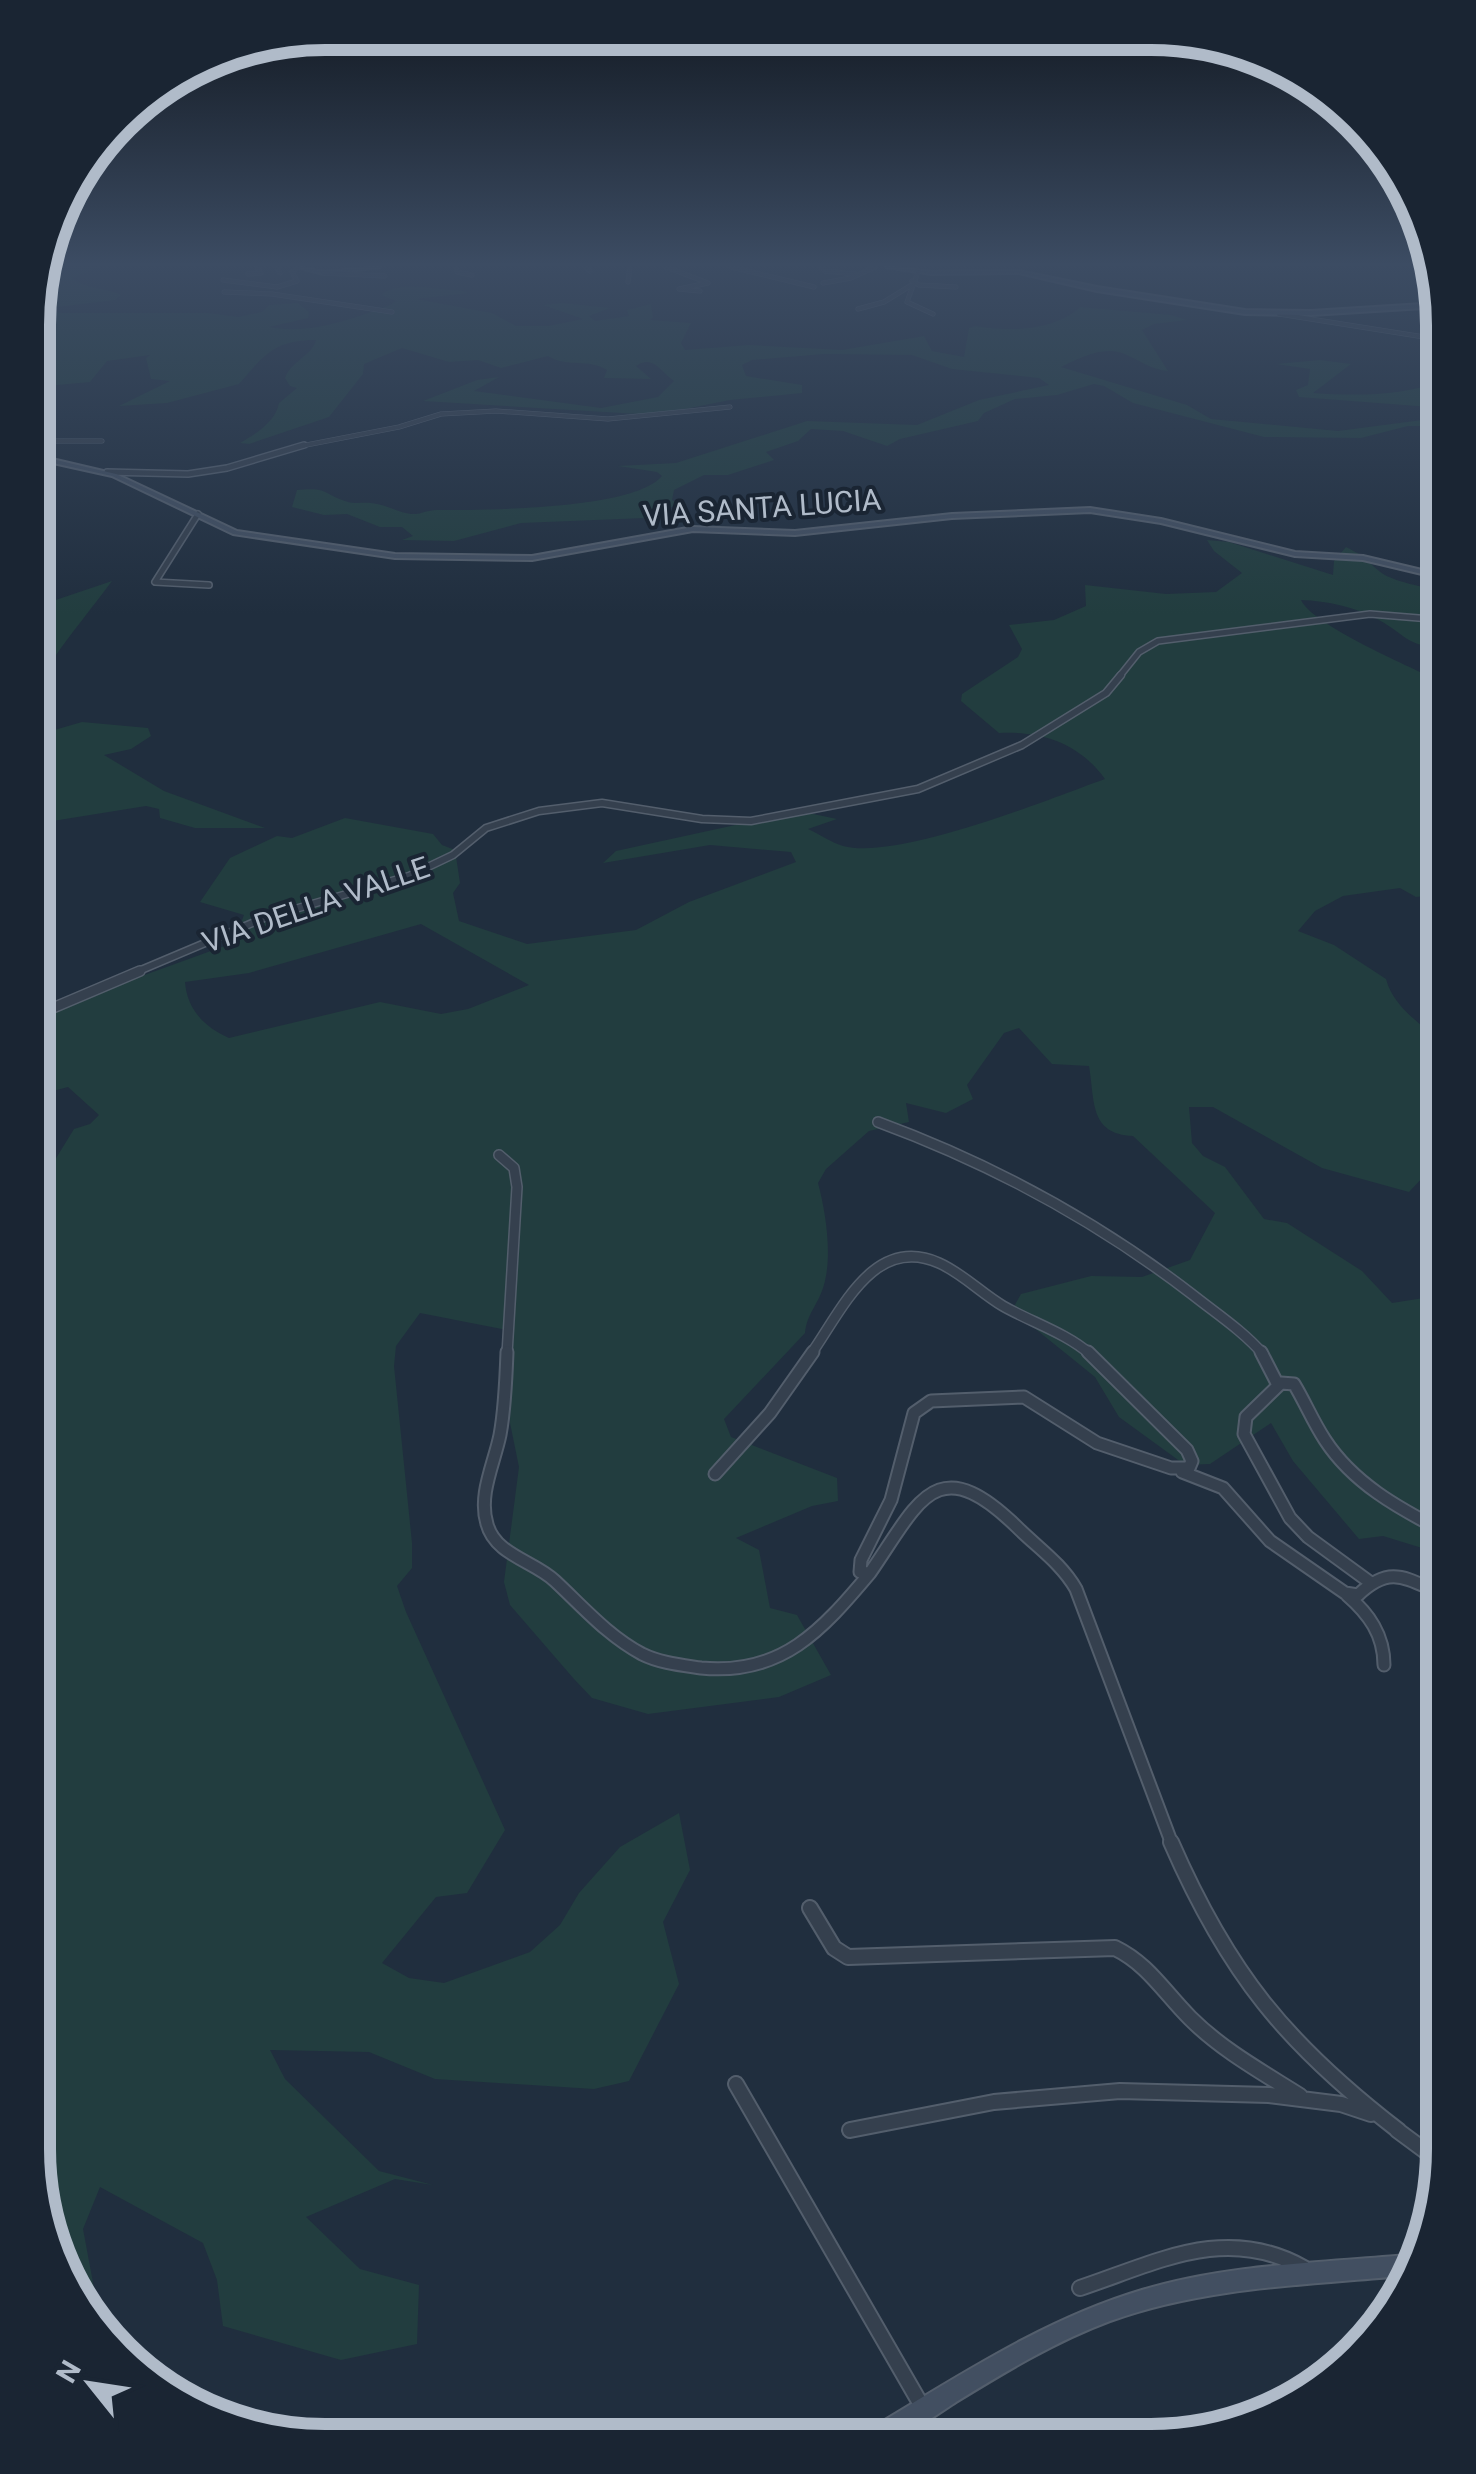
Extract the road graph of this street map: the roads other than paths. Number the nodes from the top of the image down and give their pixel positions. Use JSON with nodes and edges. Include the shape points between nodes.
{"nodes":[{"id":1,"x":730,"y":407,"type":"dead end"},
{"id":2,"x":50,"y":441,"type":"edge"},
{"id":3,"x":102,"y":441,"type":"dead end"},
{"id":4,"x":50,"y":460,"type":"edge"},
{"id":5,"x":107,"y":472,"type":"junction"},
{"id":6,"x":198,"y":514,"type":"junction"},
{"id":7,"x":1426,"y":573,"type":"edge"},
{"id":8,"x":209,"y":585,"type":"dead end"},
{"id":9,"x":1426,"y":619,"type":"edge"},
{"id":10,"x":50,"y":1009,"type":"edge"},
{"id":11,"x":878,"y":1122,"type":"dead end"},
{"id":12,"x":499,"y":1155,"type":"dead end"},
{"id":13,"x":1278,"y":1385,"type":"junction"},
{"id":14,"x":1165,"y":1466,"type":"junction"},
{"id":15,"x":714,"y":1474,"type":"dead end"},
{"id":16,"x":1425,"y":1520,"type":"edge"},
{"id":17,"x":870,"y":1574,"type":"junction"},
{"id":18,"x":1371,"y":1584,"type":"junction"},
{"id":19,"x":1425,"y":1587,"type":"edge"},
{"id":20,"x":1345,"y":1593,"type":"junction"},
{"id":21,"x":1384,"y":1666,"type":"dead end"},
{"id":22,"x":810,"y":1908,"type":"dead end"},
{"id":23,"x":736,"y":2084,"type":"dead end"},
{"id":24,"x":1306,"y":2100,"type":"junction"},
{"id":25,"x":850,"y":2130,"type":"dead end"},
{"id":26,"x":1399,"y":2131,"type":"junction"},
{"id":27,"x":1425,"y":2151,"type":"edge"},
{"id":28,"x":1400,"y":2266,"type":"edge"},
{"id":29,"x":1314,"y":2276,"type":"junction"},
{"id":30,"x":1080,"y":2288,"type":"dead end"},
{"id":31,"x":924,"y":2410,"type":"junction"},
{"id":32,"x":901,"y":2424,"type":"edge"}],
"edges":[{"from":1,"to":5,"type":"street","via":[[597,419],[471,411],[226,468]]},
{"from":2,"to":3,"type":"street"},
{"from":4,"to":5,"type":"street","name":"VIA SANTA LUCIA"},
{"from":5,"to":6,"type":"street","name":"VIA SANTA LUCIA"},
{"from":6,"to":7,"type":"street","name":"VIA SANTA LUCIA","via":[[255,537],[391,555],[525,558],[693,529],[795,534],[952,516],[1101,511],[1295,554],[1363,558]]},
{"from":6,"to":8,"type":"street","via":[[155,582]]},
{"from":9,"to":10,"type":"street","name":"VIA DELLA VALLE","via":[[1370,614],[1158,641],[1139,652],[1106,692],[1014,751],[895,795],[751,822],[602,802],[529,814],[486,828],[453,855],[409,876],[255,921]]},
{"from":11,"to":13,"type":"street","via":[[997,1170],[1154,1264],[1250,1341]]},
{"from":12,"to":17,"type":"street","via":[[514,1168],[517,1188],[502,1424],[485,1512],[497,1544],[545,1572],[642,1654],[718,1671],[760,1668],[794,1649]]},
{"from":13,"to":16,"type":"street","via":[[1294,1384],[1327,1443],[1358,1480]]},
{"from":13,"to":18,"type":"street","via":[[1246,1416],[1244,1434],[1290,1518]]},
{"from":14,"to":15,"type":"street","via":[[1187,1469],[1192,1459],[1094,1356],[940,1262],[906,1254],[868,1272],[770,1413]]},
{"from":14,"to":17,"type":"street","via":[[1085,1438],[1028,1398],[930,1400],[914,1413],[891,1500],[859,1564],[861,1573]]},
{"from":14,"to":20,"type":"street","via":[[1223,1488],[1270,1541]]},
{"from":17,"to":26,"type":"street","via":[[908,1512],[953,1487],[998,1505],[1057,1561],[1076,1589],[1171,1849],[1226,1948],[1284,2032]]},
{"from":18,"to":19,"type":"street","via":[[1392,1574]]},
{"from":18,"to":20,"type":"street","via":[[1358,1596]]},
{"from":20,"to":21,"type":"street","via":[[1374,1624]]},
{"from":22,"to":24,"type":"street","via":[[834,1948],[848,1957],[1122,1950],[1144,1964],[1224,2048]]},
{"from":23,"to":31,"type":"street"},
{"from":24,"to":25,"type":"street","via":[[1120,2091],[994,2102]]},
{"from":24,"to":26,"type":"street","via":[[1359,2109]]},
{"from":26,"to":27,"type":"street"},
{"from":28,"to":29,"type":"street"},
{"from":29,"to":30,"type":"street","via":[[1275,2253],[1244,2246]]},
{"from":29,"to":31,"type":"street","via":[[1132,2304],[1040,2345]]},
{"from":31,"to":32,"type":"street"}]}
